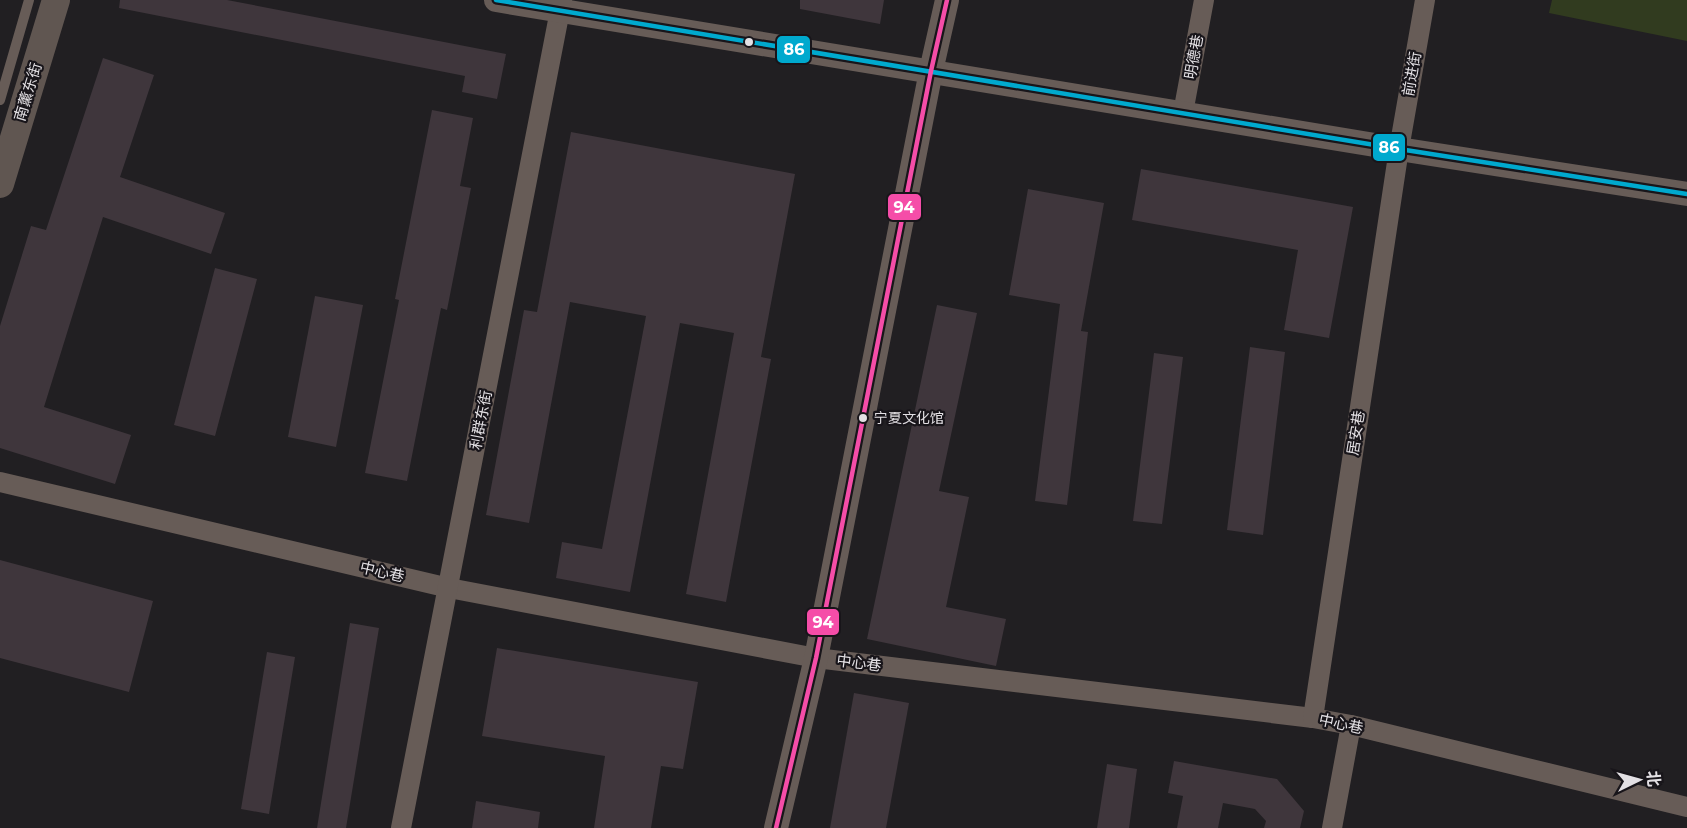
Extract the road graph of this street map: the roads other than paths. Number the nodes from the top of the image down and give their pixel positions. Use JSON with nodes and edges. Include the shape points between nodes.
{"nodes":[{"id":1,"x":29,"y":0,"type":"edge"},
{"id":2,"x":56,"y":0,"type":"edge"},
{"id":3,"x":496,"y":0,"type":"edge"},
{"id":4,"x":947,"y":0,"type":"edge"},
{"id":5,"x":1204,"y":0,"type":"edge"},
{"id":6,"x":1425,"y":0,"type":"edge"},
{"id":7,"x":561,"y":5,"type":"edge"},
{"id":8,"x":932,"y":71,"type":"junction"},
{"id":9,"x":0,"y":100,"type":"edge"},
{"id":10,"x":1183,"y":113,"type":"junction"},
{"id":11,"x":1399,"y":149,"type":"junction"},
{"id":12,"x":0,"y":184,"type":"edge"},
{"id":13,"x":1687,"y":194,"type":"edge"},
{"id":14,"x":0,"y":482,"type":"edge"},
{"id":15,"x":449,"y":588,"type":"junction"},
{"id":16,"x":816,"y":657,"type":"junction"},
{"id":17,"x":1313,"y":718,"type":"junction"},
{"id":18,"x":1351,"y":725,"type":"junction"},
{"id":19,"x":1687,"y":807,"type":"edge"},
{"id":20,"x":402,"y":828,"type":"edge"},
{"id":21,"x":776,"y":828,"type":"edge"},
{"id":22,"x":1332,"y":828,"type":"edge"}],
"edges":[{"from":1,"to":9,"type":"lane"},
{"from":2,"to":12,"type":"main road","name":"南薰东街"},
{"from":3,"to":7,"type":"street"},
{"from":4,"to":8,"type":"street"},
{"from":5,"to":10,"type":"street","name":"明德巷"},
{"from":6,"to":11,"type":"street","name":"前进街"},
{"from":7,"to":8,"type":"street"},
{"from":7,"to":15,"type":"street","name":"利群东街"},
{"from":8,"to":10,"type":"street"},
{"from":8,"to":16,"type":"street"},
{"from":10,"to":11,"type":"street"},
{"from":11,"to":13,"type":"street"},
{"from":11,"to":17,"type":"street","name":"居安巷"},
{"from":14,"to":15,"type":"street","name":"中心巷"},
{"from":15,"to":16,"type":"street","name":"中心巷"},
{"from":15,"to":20,"type":"street","name":"利群东街"},
{"from":16,"to":17,"type":"street","name":"中心巷"},
{"from":16,"to":21,"type":"street"},
{"from":17,"to":18,"type":"street","name":"中心巷"},
{"from":18,"to":19,"type":"street","name":"中心巷"},
{"from":18,"to":22,"type":"street"}]}
